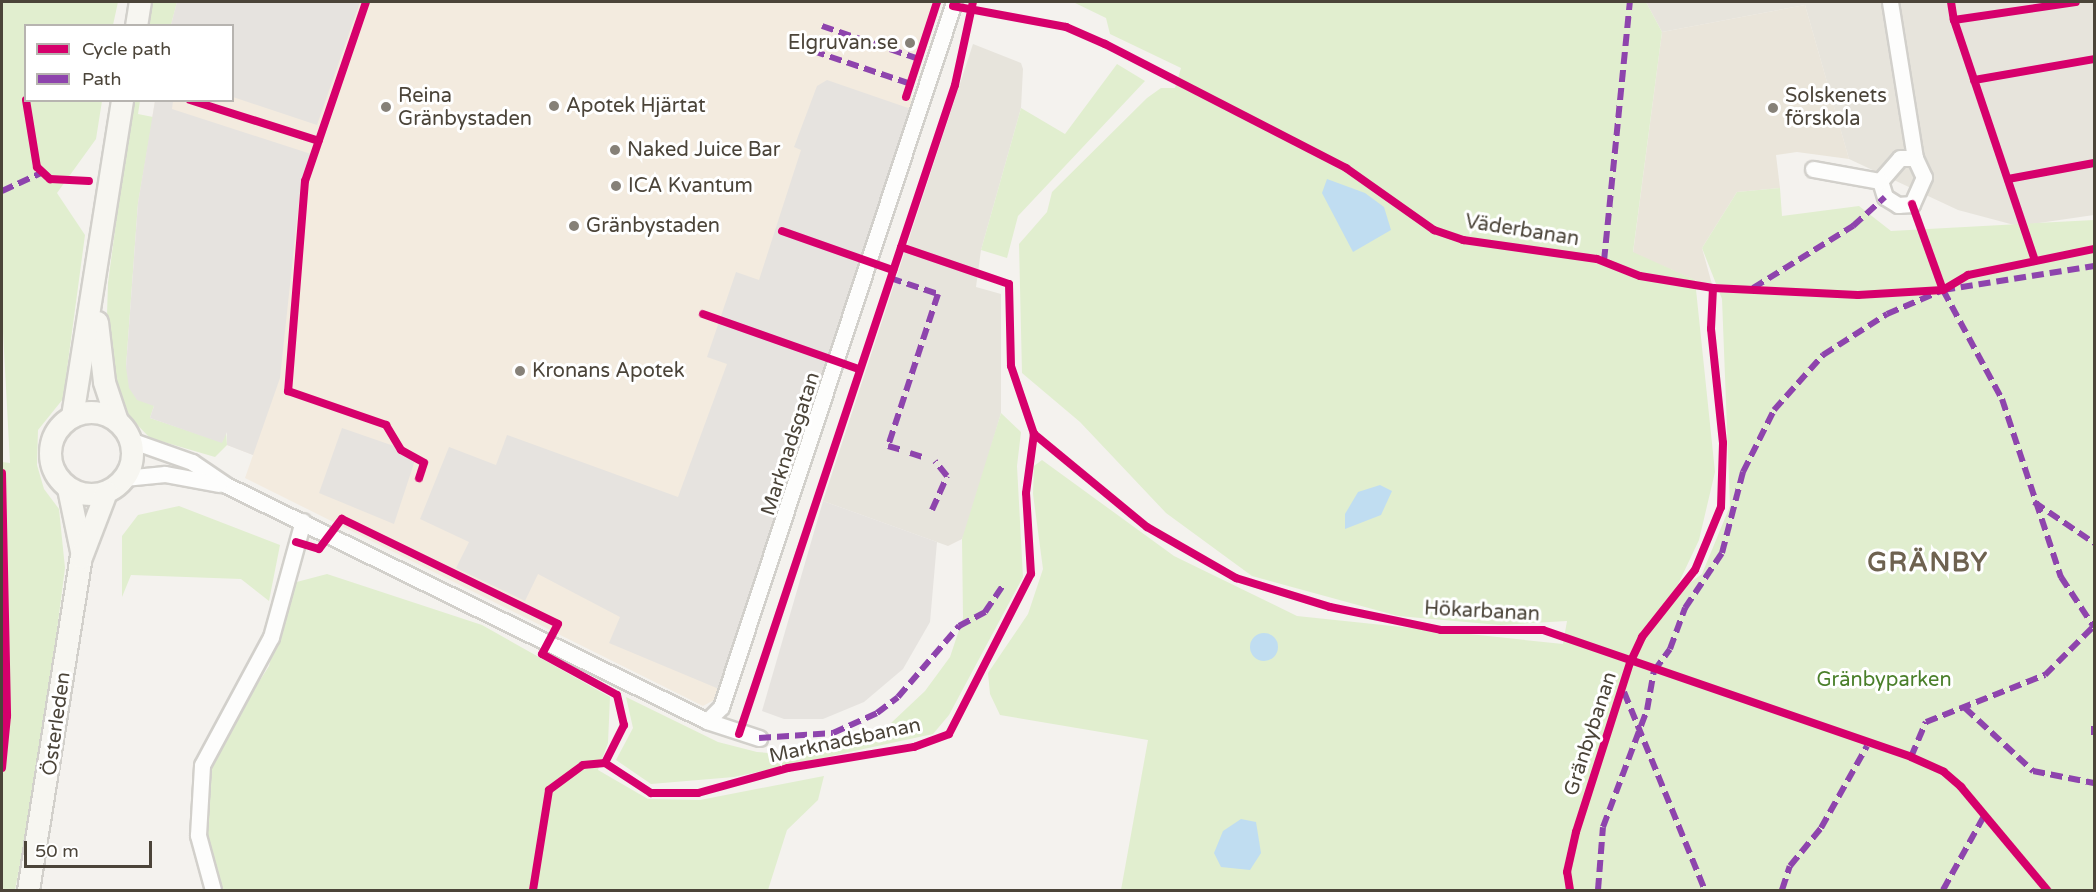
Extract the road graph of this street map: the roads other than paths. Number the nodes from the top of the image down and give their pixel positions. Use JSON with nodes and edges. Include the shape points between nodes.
{"nodes":[{"id":1,"x":140,"y":2,"type":"edge"},
{"id":2,"x":954,"y":2,"type":"edge"},
{"id":3,"x":1890,"y":2,"type":"edge"},
{"id":4,"x":136,"y":24,"type":"edge"},
{"id":5,"x":122,"y":102,"type":"edge"},
{"id":6,"x":1915,"y":158,"type":"junction"},
{"id":7,"x":1813,"y":169,"type":"dead end"},
{"id":8,"x":1880,"y":181,"type":"junction"},
{"id":9,"x":106,"y":209,"type":"junction"},
{"id":10,"x":72,"y":416,"type":"junction"},
{"id":11,"x":117,"y":421,"type":"junction"},
{"id":12,"x":130,"y":440,"type":"junction"},
{"id":13,"x":124,"y":478,"type":"junction"},
{"id":14,"x":226,"y":485,"type":"junction"},
{"id":15,"x":68,"y":488,"type":"junction"},
{"id":16,"x":106,"y":492,"type":"junction"},
{"id":17,"x":303,"y":521,"type":"junction"},
{"id":18,"x":81,"y":557,"type":"junction"},
{"id":19,"x":707,"y":721,"type":"junction"},
{"id":20,"x":759,"y":738,"type":"dead end"},
{"id":21,"x":28,"y":891,"type":"edge"},
{"id":22,"x":213,"y":891,"type":"edge"}],
"edges":[{"from":1,"to":4,"type":"main road"},
{"from":2,"to":19,"type":"street","name":"Marknadsgatan","via":[[721,707]]},
{"from":3,"to":6,"type":"street"},
{"from":5,"to":9,"type":"main road"},
{"from":6,"to":8,"type":"street","via":[[1900,158]]},
{"from":6,"to":8,"type":"street","via":[[1924,177],[1912,204],[1898,205],[1884,197]]},
{"from":7,"to":8,"type":"street"},
{"from":9,"to":10,"type":"main road"},
{"from":9,"to":11,"type":"main road","via":[[97,318],[105,382]]},
{"from":10,"to":11,"type":"main road","via":[[95,412]]},
{"from":10,"to":15,"type":"main road","via":[[58,428],[50,446],[55,474]]},
{"from":11,"to":12,"type":"main road"},
{"from":12,"to":13,"type":"main road","via":[[132,460]]},
{"from":12,"to":14,"type":"street","via":[[192,462]]},
{"from":13,"to":14,"type":"street","via":[[165,474]]},
{"from":13,"to":16,"type":"main road"},
{"from":14,"to":17,"type":"street"},
{"from":15,"to":16,"type":"main road","via":[[86,495]]},
{"from":15,"to":18,"type":"main road","name":"Österleden"},
{"from":16,"to":18,"type":"main road","name":"Österleden"},
{"from":17,"to":19,"type":"street"},
{"from":17,"to":22,"type":"street","via":[[271,638],[202,765],[198,835]]},
{"from":18,"to":21,"type":"main road","name":"Österleden"},
{"from":19,"to":20,"type":"street"}]}
